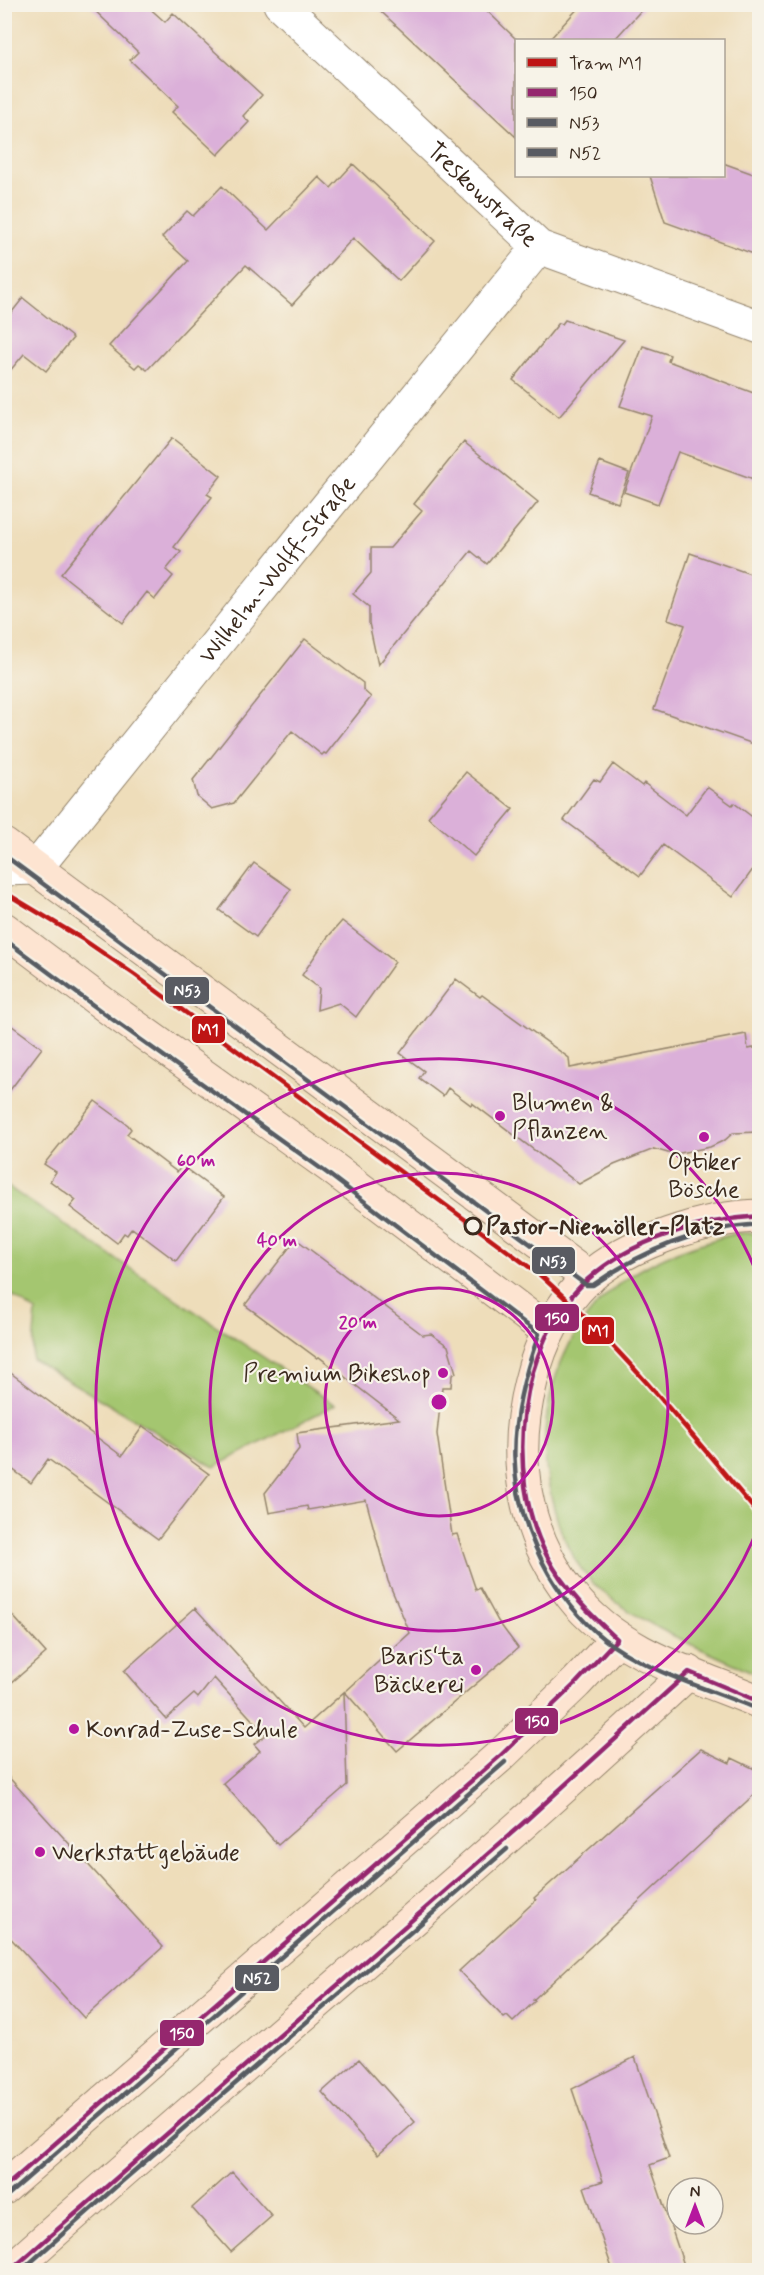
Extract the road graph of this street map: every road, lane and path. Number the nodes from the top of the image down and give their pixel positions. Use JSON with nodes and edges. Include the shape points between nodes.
{"nodes":[{"id":1,"x":280,"y":4,"type":"edge"},
{"id":2,"x":539,"y":248,"type":"junction"},
{"id":3,"x":759,"y":327,"type":"edge"},
{"id":4,"x":4,"y":845,"type":"edge"},
{"id":5,"x":20,"y":869,"type":"edge"},
{"id":6,"x":4,"y":929,"type":"edge"},
{"id":7,"x":759,"y":1216,"type":"edge"},
{"id":8,"x":589,"y":1278,"type":"junction"},
{"id":9,"x":548,"y":1331,"type":"junction"},
{"id":10,"x":617,"y":1639,"type":"junction"},
{"id":11,"x":690,"y":1672,"type":"junction"},
{"id":12,"x":759,"y":1702,"type":"edge"},
{"id":13,"x":4,"y":2188,"type":"edge"},
{"id":14,"x":11,"y":2271,"type":"edge"}],
"edges":[{"from":1,"to":2,"type":"street","name":"Treskowstraße"},
{"from":2,"to":3,"type":"street","name":"Treskowstraße"},
{"from":2,"to":5,"type":"street","name":"Wilhelm-Wolff-Straße","via":[[305,533]]},
{"from":4,"to":5,"type":"main road"},
{"from":5,"to":8,"type":"main road"},
{"from":6,"to":9,"type":"main road"},
{"from":7,"to":8,"type":"main road","via":[[694,1226],[616,1258]]},
{"from":8,"to":9,"type":"main road"},
{"from":9,"to":10,"type":"main road","via":[[536,1360],[522,1418],[520,1447],[526,1497],[538,1539],[559,1576],[572,1596]]},
{"from":10,"to":11,"type":"main road"},
{"from":10,"to":13,"type":"main road","via":[[500,1756]]},
{"from":11,"to":12,"type":"main road"},
{"from":11,"to":14,"type":"main road","via":[[502,1843]]}]}
